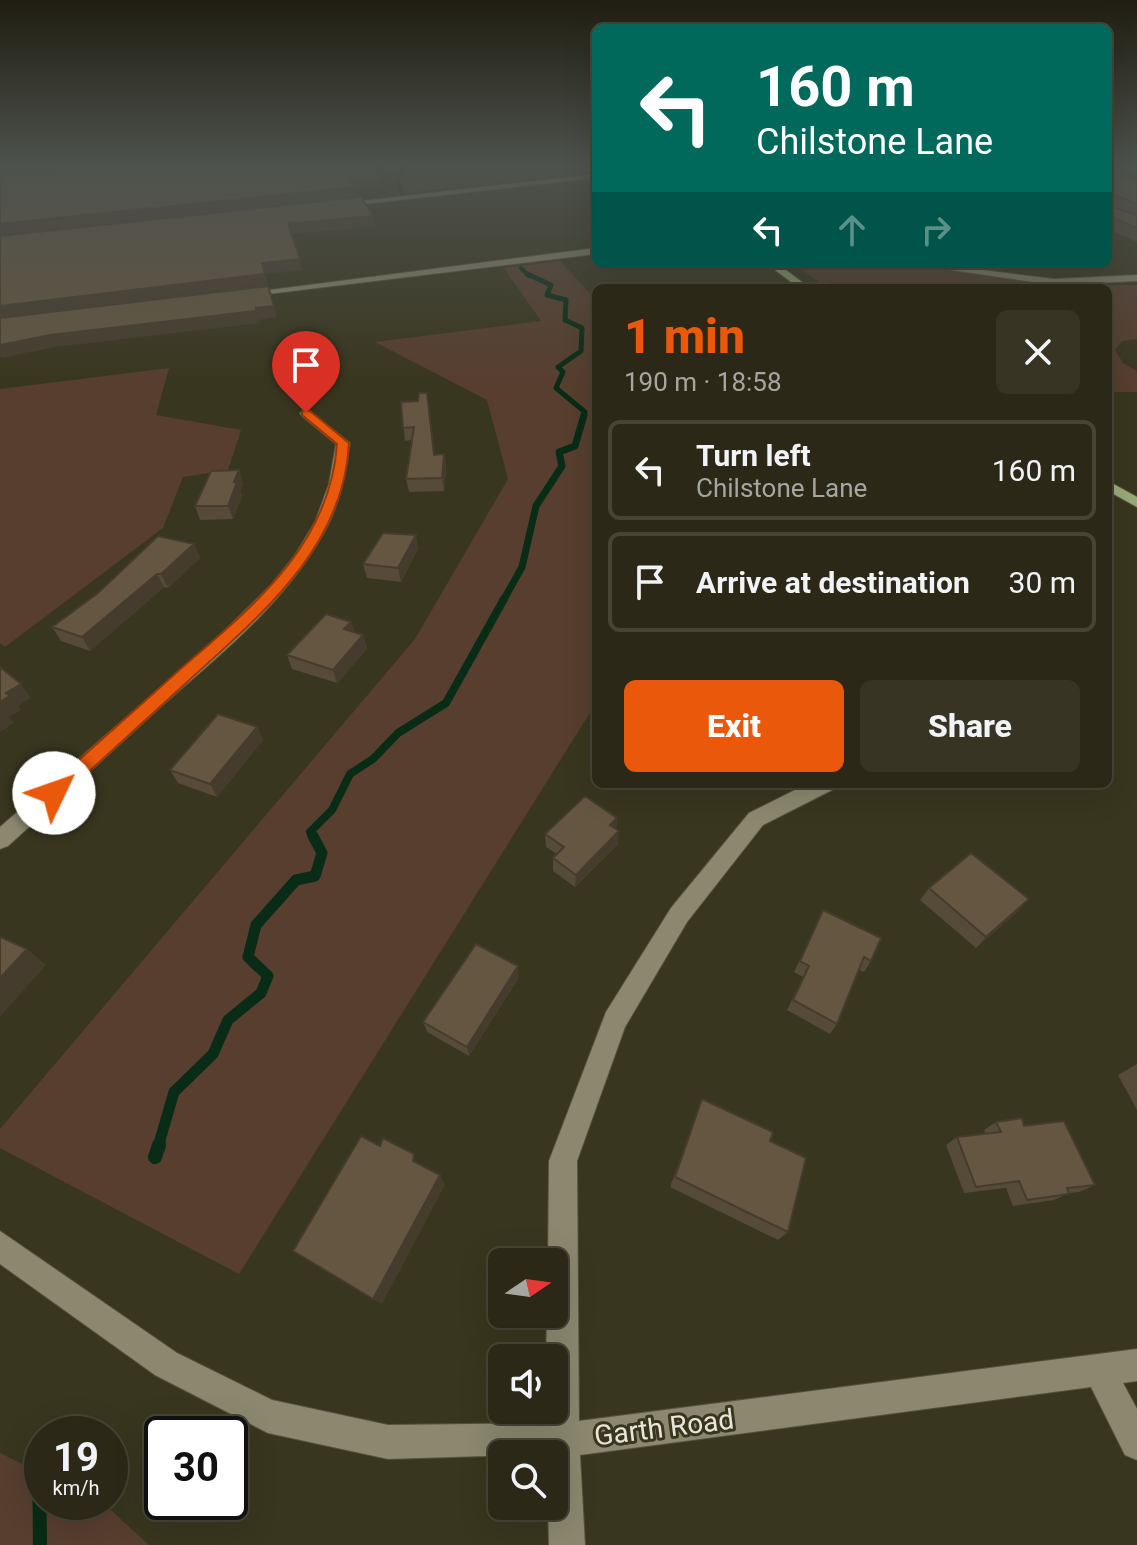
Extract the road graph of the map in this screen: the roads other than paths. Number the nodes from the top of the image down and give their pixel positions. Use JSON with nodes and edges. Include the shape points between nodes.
{"nodes":[{"id":1,"x":592,"y":251,"type":"edge"},
{"id":2,"x":778,"y":268,"type":"edge"},
{"id":3,"x":948,"y":268,"type":"edge"},
{"id":4,"x":1137,"y":278,"type":"edge"},
{"id":5,"x":800,"y":284,"type":"edge"},
{"id":6,"x":1103,"y":284,"type":"edge"},
{"id":7,"x":1103,"y":284,"type":"edge"},
{"id":8,"x":238,"y":295,"type":"edge"},
{"id":9,"x":306,"y":413,"type":"dead end"},
{"id":10,"x":1112,"y":487,"type":"edge"},
{"id":11,"x":1137,"y":503,"type":"edge"},
{"id":12,"x":817,"y":788,"type":"edge"},
{"id":13,"x":0,"y":840,"type":"edge"},
{"id":14,"x":0,"y":1246,"type":"edge"},
{"id":15,"x":1137,"y":1365,"type":"edge"},
{"id":16,"x":1099,"y":1370,"type":"junction"},
{"id":17,"x":562,"y":1440,"type":"joint"},
{"id":18,"x":488,"y":1441,"type":"edge"},
{"id":19,"x":1137,"y":1443,"type":"edge"},
{"id":20,"x":566,"y":1520,"type":"edge"},
{"id":21,"x":567,"y":1545,"type":"edge"}],
"edges":[{"from":1,"to":8,"type":"street"},
{"from":2,"to":5,"type":"main road"},
{"from":3,"to":6,"type":"street"},
{"from":4,"to":7,"type":"street"},
{"from":9,"to":13,"type":"street","via":[[343,443],[341,477],[318,530],[275,594]]},
{"from":10,"to":11,"type":"main road"},
{"from":12,"to":17,"type":"street","via":[[756,819],[679,915],[615,1021],[563,1161]]},
{"from":14,"to":18,"type":"street","name":"Garth Road","via":[[166,1364],[268,1416],[388,1442]]},
{"from":15,"to":16,"type":"street","name":"Garth Road"},
{"from":16,"to":17,"type":"street","name":"Garth Road"},
{"from":16,"to":19,"type":"street"},
{"from":20,"to":21,"type":"street"}]}
